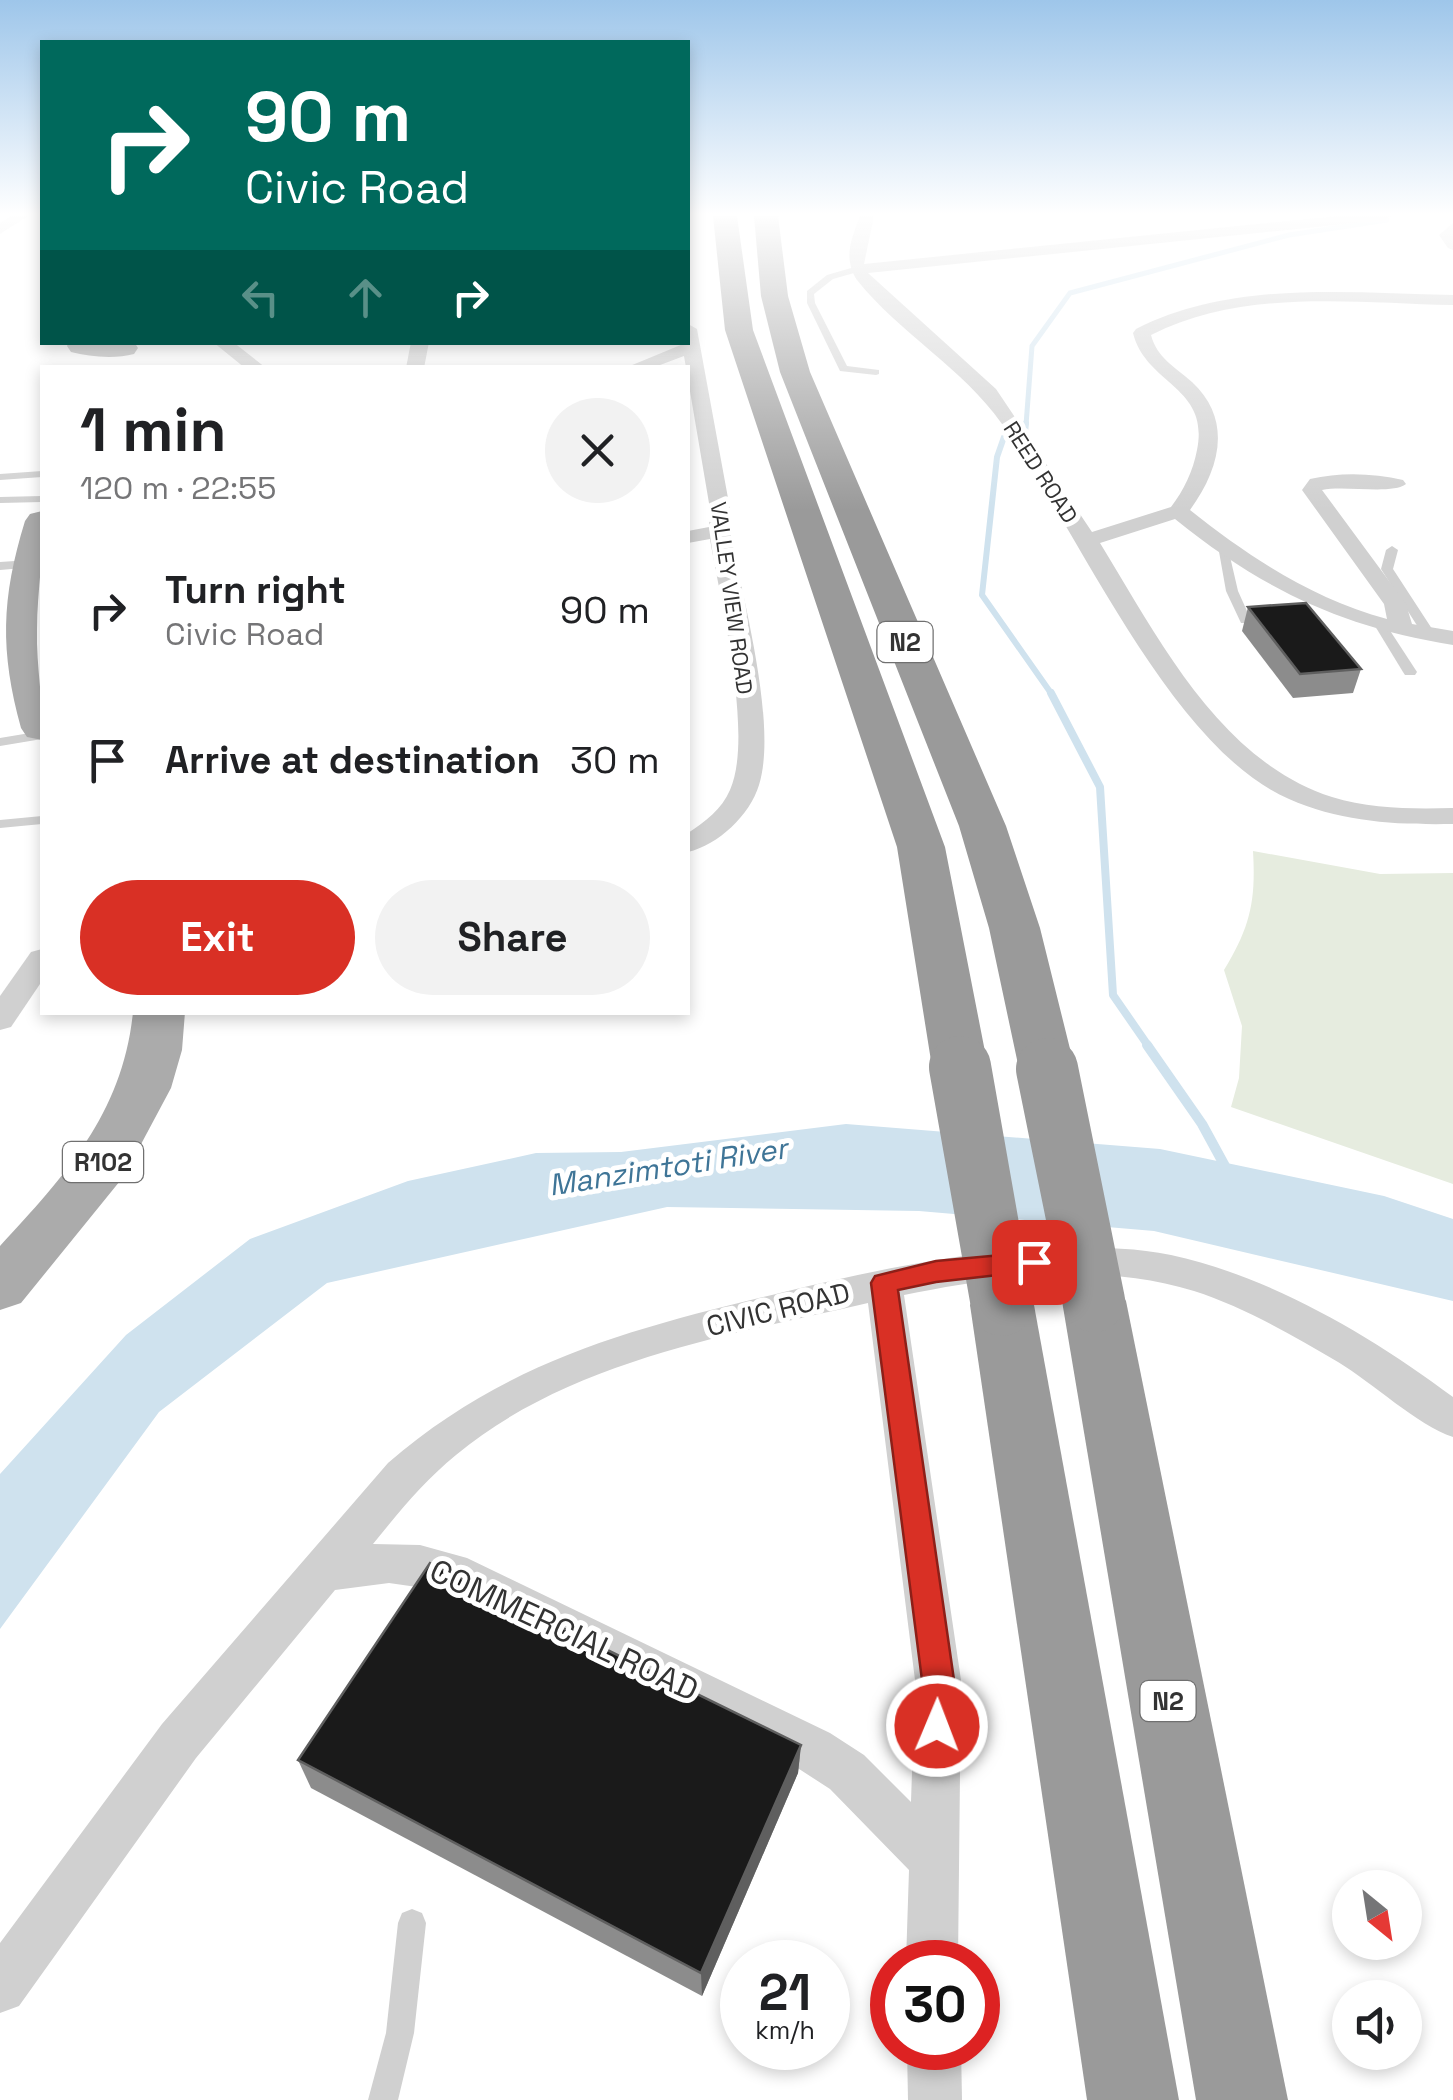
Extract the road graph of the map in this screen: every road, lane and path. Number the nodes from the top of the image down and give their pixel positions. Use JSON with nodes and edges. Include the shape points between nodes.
{"nodes":[{"id":1,"x":736,"y":314,"type":"edge"},
{"id":2,"x":777,"y":314,"type":"edge"},
{"id":3,"x":816,"y":314,"type":"edge"},
{"id":4,"x":904,"y":314,"type":"edge"},
{"id":5,"x":1182,"y":314,"type":"edge"},
{"id":6,"x":690,"y":343,"type":"edge"},
{"id":7,"x":224,"y":345,"type":"edge"},
{"id":8,"x":676,"y":345,"type":"edge"},
{"id":9,"x":79,"y":352,"type":"edge"},
{"id":10,"x":113,"y":358,"type":"edge"},
{"id":11,"x":252,"y":365,"type":"edge"},
{"id":12,"x":640,"y":365,"type":"edge"},
{"id":13,"x":876,"y":372,"type":"dead end"},
{"id":14,"x":40,"y":474,"type":"edge"},
{"id":15,"x":0,"y":477,"type":"edge"},
{"id":16,"x":1396,"y":484,"type":"dead end"},
{"id":17,"x":40,"y":499,"type":"edge"},
{"id":18,"x":0,"y":500,"type":"edge"},
{"id":19,"x":1178,"y":511,"type":"junction"},
{"id":20,"x":40,"y":528,"type":"edge"},
{"id":21,"x":719,"y":531,"type":"junction"},
{"id":22,"x":690,"y":537,"type":"edge"},
{"id":23,"x":1085,"y":541,"type":"junction"},
{"id":24,"x":1222,"y":548,"type":"junction"},
{"id":25,"x":1392,"y":550,"type":"dead end"},
{"id":26,"x":26,"y":579,"type":"edge"},
{"id":27,"x":1245,"y":620,"type":"edge"},
{"id":28,"x":1392,"y":628,"type":"junction"},
{"id":29,"x":1442,"y":637,"type":"edge"},
{"id":30,"x":13,"y":653,"type":"edge"},
{"id":31,"x":1410,"y":672,"type":"dead end"},
{"id":32,"x":40,"y":727,"type":"edge"},
{"id":33,"x":40,"y":732,"type":"edge"},
{"id":34,"x":0,"y":742,"type":"edge"},
{"id":35,"x":1453,"y":816,"type":"edge"},
{"id":36,"x":40,"y":820,"type":"edge"},
{"id":37,"x":0,"y":824,"type":"edge"},
{"id":38,"x":690,"y":843,"type":"edge"},
{"id":39,"x":40,"y":962,"type":"edge"},
{"id":40,"x":158,"y":1015,"type":"edge"},
{"id":41,"x":0,"y":1019,"type":"edge"},
{"id":42,"x":884,"y":1283,"type":"junction"},
{"id":43,"x":0,"y":1286,"type":"edge"},
{"id":44,"x":1453,"y":1420,"type":"edge"},
{"id":45,"x":326,"y":1571,"type":"junction"},
{"id":46,"x":934,"y":1860,"type":"junction"},
{"id":47,"x":412,"y":1924,"type":"dead end"},
{"id":48,"x":932,"y":1940,"type":"edge"},
{"id":49,"x":0,"y":1988,"type":"edge"},
{"id":50,"x":934,"y":2070,"type":"edge"},
{"id":51,"x":383,"y":2100,"type":"edge"},
{"id":52,"x":935,"y":2100,"type":"edge"},
{"id":53,"x":1132,"y":2100,"type":"edge"},
{"id":54,"x":1242,"y":2100,"type":"edge"}],
"edges":[{"from":1,"to":53,"type":"highway","number":"N2","bridge":true,"via":[[922,847]]},
{"from":2,"to":54,"type":"highway","number":"N2","bridge":true,"via":[[811,418],[986,835],[1029,982]]},
{"from":3,"to":13,"type":"lane","via":[[843,369]]},
{"from":4,"to":23,"type":"street","name":"REED ROAD","via":[[980,383]]},
{"from":5,"to":19,"type":"street","via":[[1142,333],[1146,347],[1199,401],[1212,426],[1199,481]]},
{"from":6,"to":21,"type":"street","name":"VALLEY VIEW ROAD"},
{"from":7,"to":11,"type":"street"},
{"from":8,"to":12,"type":"street"},
{"from":9,"to":10,"type":"main road"},
{"from":14,"to":15,"type":"lane"},
{"from":16,"to":28,"type":"street","via":[[1330,480],[1312,490],[1396,604]]},
{"from":17,"to":18,"type":"lane"},
{"from":19,"to":23,"type":"street"},
{"from":19,"to":24,"type":"street"},
{"from":20,"to":26,"type":"main road"},
{"from":21,"to":22,"type":"street"},
{"from":21,"to":38,"type":"street","name":"VALLEY VIEW ROAD","via":[[750,720],[750,765],[733,809]]},
{"from":23,"to":35,"type":"street","name":"REED ROAD","via":[[1175,678],[1227,744],[1272,780],[1324,804]]},
{"from":24,"to":27,"type":"lane"},
{"from":24,"to":28,"type":"street","via":[[1315,604]]},
{"from":25,"to":29,"type":"lane","via":[[1388,569]]},
{"from":26,"to":30,"type":"main road"},
{"from":28,"to":29,"type":"street"},
{"from":28,"to":31,"type":"lane"},
{"from":30,"to":32,"type":"main road"},
{"from":33,"to":34,"type":"lane"},
{"from":36,"to":37,"type":"lane"},
{"from":39,"to":41,"type":"street"},
{"from":40,"to":43,"type":"main road","number":"R102","via":[[150,1068],[108,1154]]},
{"from":42,"to":44,"type":"street","name":"CIVIC ROAD","via":[[1006,1262],[1170,1269],[1268,1307],[1402,1382]]},
{"from":42,"to":45,"type":"street","name":"CIVIC ROAD","via":[[695,1329],[505,1399],[434,1445]]},
{"from":42,"to":46,"type":"street","via":[[938,1680]]},
{"from":45,"to":46,"type":"street","name":"COMMERCIAL ROAD","via":[[416,1562],[452,1572],[813,1750],[848,1772]]},
{"from":45,"to":49,"type":"street","via":[[179,1741]]},
{"from":46,"to":48,"type":"street"},
{"from":47,"to":51,"type":"lane","via":[[400,2032]]},
{"from":50,"to":52,"type":"street"}]}
